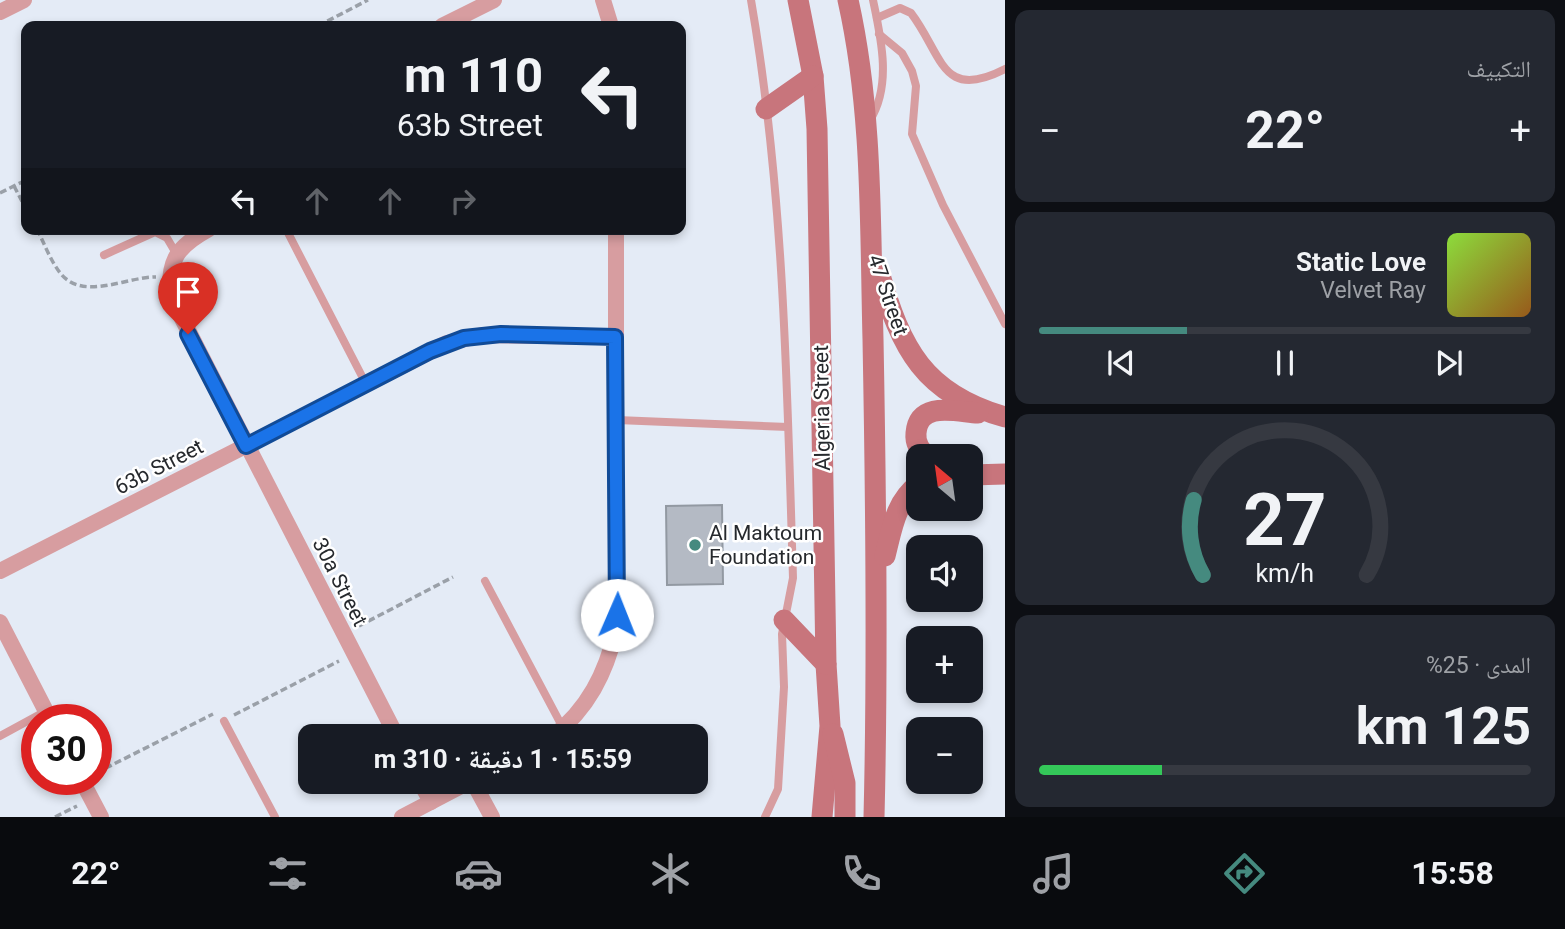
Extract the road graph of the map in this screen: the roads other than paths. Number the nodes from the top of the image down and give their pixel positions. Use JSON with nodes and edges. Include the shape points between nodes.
{"nodes":[{"id":1,"x":24,"y":0,"type":"edge"},
{"id":2,"x":494,"y":0,"type":"edge"},
{"id":3,"x":603,"y":0,"type":"edge"},
{"id":4,"x":751,"y":0,"type":"edge"},
{"id":5,"x":797,"y":0,"type":"edge"},
{"id":6,"x":848,"y":0,"type":"edge"},
{"id":7,"x":873,"y":0,"type":"edge"},
{"id":8,"x":0,"y":12,"type":"edge"},
{"id":9,"x":877,"y":18,"type":"junction"},
{"id":10,"x":452,"y":21,"type":"edge"},
{"id":11,"x":609,"y":21,"type":"edge"},
{"id":12,"x":879,"y":34,"type":"junction"},
{"id":13,"x":1005,"y":69,"type":"edge"},
{"id":14,"x":813,"y":76,"type":"junction"},
{"id":15,"x":766,"y":109,"type":"junction"},
{"id":16,"x":867,"y":125,"type":"junction"},
{"id":17,"x":150,"y":235,"type":"edge"},
{"id":18,"x":162,"y":235,"type":"edge"},
{"id":19,"x":200,"y":235,"type":"edge"},
{"id":20,"x":289,"y":235,"type":"edge"},
{"id":21,"x":616,"y":235,"type":"edge"},
{"id":22,"x":871,"y":243,"type":"junction"},
{"id":23,"x":177,"y":255,"type":"junction"},
{"id":24,"x":104,"y":256,"type":"dead end"},
{"id":25,"x":1005,"y":324,"type":"edge"},
{"id":26,"x":615,"y":337,"type":"junction"},
{"id":27,"x":366,"y":384,"type":"junction"},
{"id":28,"x":998,"y":415,"type":"edge"},
{"id":29,"x":617,"y":420,"type":"junction"},
{"id":30,"x":788,"y":427,"type":"junction"},
{"id":31,"x":919,"y":444,"type":"edge"},
{"id":32,"x":246,"y":446,"type":"junction"},
{"id":33,"x":906,"y":498,"type":"edge"},
{"id":34,"x":0,"y":571,"type":"edge"},
{"id":35,"x":485,"y":581,"type":"dead end"},
{"id":36,"x":878,"y":582,"type":"junction"},
{"id":37,"x":784,"y":620,"type":"junction"},
{"id":38,"x":0,"y":622,"type":"edge"},
{"id":39,"x":826,"y":664,"type":"junction"},
{"id":40,"x":42,"y":704,"type":"edge"},
{"id":41,"x":223,"y":721,"type":"dead end"},
{"id":42,"x":390,"y":724,"type":"edge"},
{"id":43,"x":554,"y":724,"type":"edge"},
{"id":44,"x":567,"y":724,"type":"edge"},
{"id":45,"x":830,"y":726,"type":"junction"},
{"id":46,"x":21,"y":727,"type":"edge"},
{"id":47,"x":0,"y":736,"type":"edge"},
{"id":48,"x":427,"y":794,"type":"edge"},
{"id":49,"x":447,"y":794,"type":"edge"},
{"id":50,"x":478,"y":794,"type":"edge"},
{"id":51,"x":89,"y":795,"type":"edge"},
{"id":52,"x":431,"y":802,"type":"junction"},
{"id":53,"x":101,"y":817,"type":"edge"},
{"id":54,"x":275,"y":817,"type":"edge"},
{"id":55,"x":402,"y":817,"type":"edge"},
{"id":56,"x":492,"y":817,"type":"edge"},
{"id":57,"x":765,"y":817,"type":"edge"},
{"id":58,"x":822,"y":817,"type":"edge"},
{"id":59,"x":845,"y":817,"type":"edge"},
{"id":60,"x":874,"y":817,"type":"edge"}],
"edges":[{"from":1,"to":8,"type":"street"},
{"from":2,"to":10,"type":"street"},
{"from":3,"to":11,"type":"street"},
{"from":4,"to":15,"type":"lane"},
{"from":5,"to":14,"type":"main road","name":"Algeria Street"},
{"from":6,"to":16,"type":"main road"},
{"from":7,"to":9,"type":"lane"},
{"from":9,"to":12,"type":"lane"},
{"from":9,"to":13,"type":"lane","via":[[900,9],[911,13],[947,71],[962,80],[979,81]]},
{"from":12,"to":16,"type":"lane","via":[[882,90]]},
{"from":12,"to":25,"type":"lane","via":[[902,53],[912,71],[916,86],[912,134]]},
{"from":14,"to":15,"type":"main road"},
{"from":14,"to":39,"type":"main road","name":"Algeria Street"},
{"from":15,"to":30,"type":"lane"},
{"from":16,"to":22,"type":"main road"},
{"from":17,"to":24,"type":"lane"},
{"from":18,"to":23,"type":"lane"},
{"from":19,"to":23,"type":"street"},
{"from":20,"to":27,"type":"lane"},
{"from":21,"to":26,"type":"street"},
{"from":22,"to":28,"type":"main road","name":"47 Street","via":[[891,314],[914,359],[947,393]]},
{"from":22,"to":36,"type":"main road"},
{"from":23,"to":32,"type":"street","name":"30a Street","via":[[169,277],[170,295]]},
{"from":26,"to":27,"type":"street","name":"63b Street","via":[[501,334],[464,338]]},
{"from":26,"to":29,"type":"street"},
{"from":27,"to":32,"type":"street","name":"63b Street"},
{"from":28,"to":31,"type":"main road","via":[[936,410],[918,425]]},
{"from":29,"to":30,"type":"lane"},
{"from":29,"to":44,"type":"street","via":[[616,630],[603,673]]},
{"from":30,"to":37,"type":"lane","via":[[793,578]]},
{"from":32,"to":34,"type":"street","name":"63b Street"},
{"from":32,"to":42,"type":"street","name":"30a Street"},
{"from":33,"to":36,"type":"main road","via":[[899,505]]},
{"from":35,"to":43,"type":"lane"},
{"from":36,"to":60,"type":"main road"},
{"from":37,"to":39,"type":"main road"},
{"from":37,"to":57,"type":"lane","via":[[778,789]]},
{"from":38,"to":40,"type":"street"},
{"from":39,"to":45,"type":"main road","name":"Algeria Street"},
{"from":41,"to":54,"type":"lane"},
{"from":45,"to":58,"type":"main road","name":"Algeria Street"},
{"from":45,"to":59,"type":"main road","via":[[842,764]]},
{"from":46,"to":47,"type":"lane"},
{"from":48,"to":52,"type":"street"},
{"from":49,"to":52,"type":"street"},
{"from":50,"to":56,"type":"street"},
{"from":51,"to":53,"type":"street"},
{"from":52,"to":55,"type":"street"}]}
